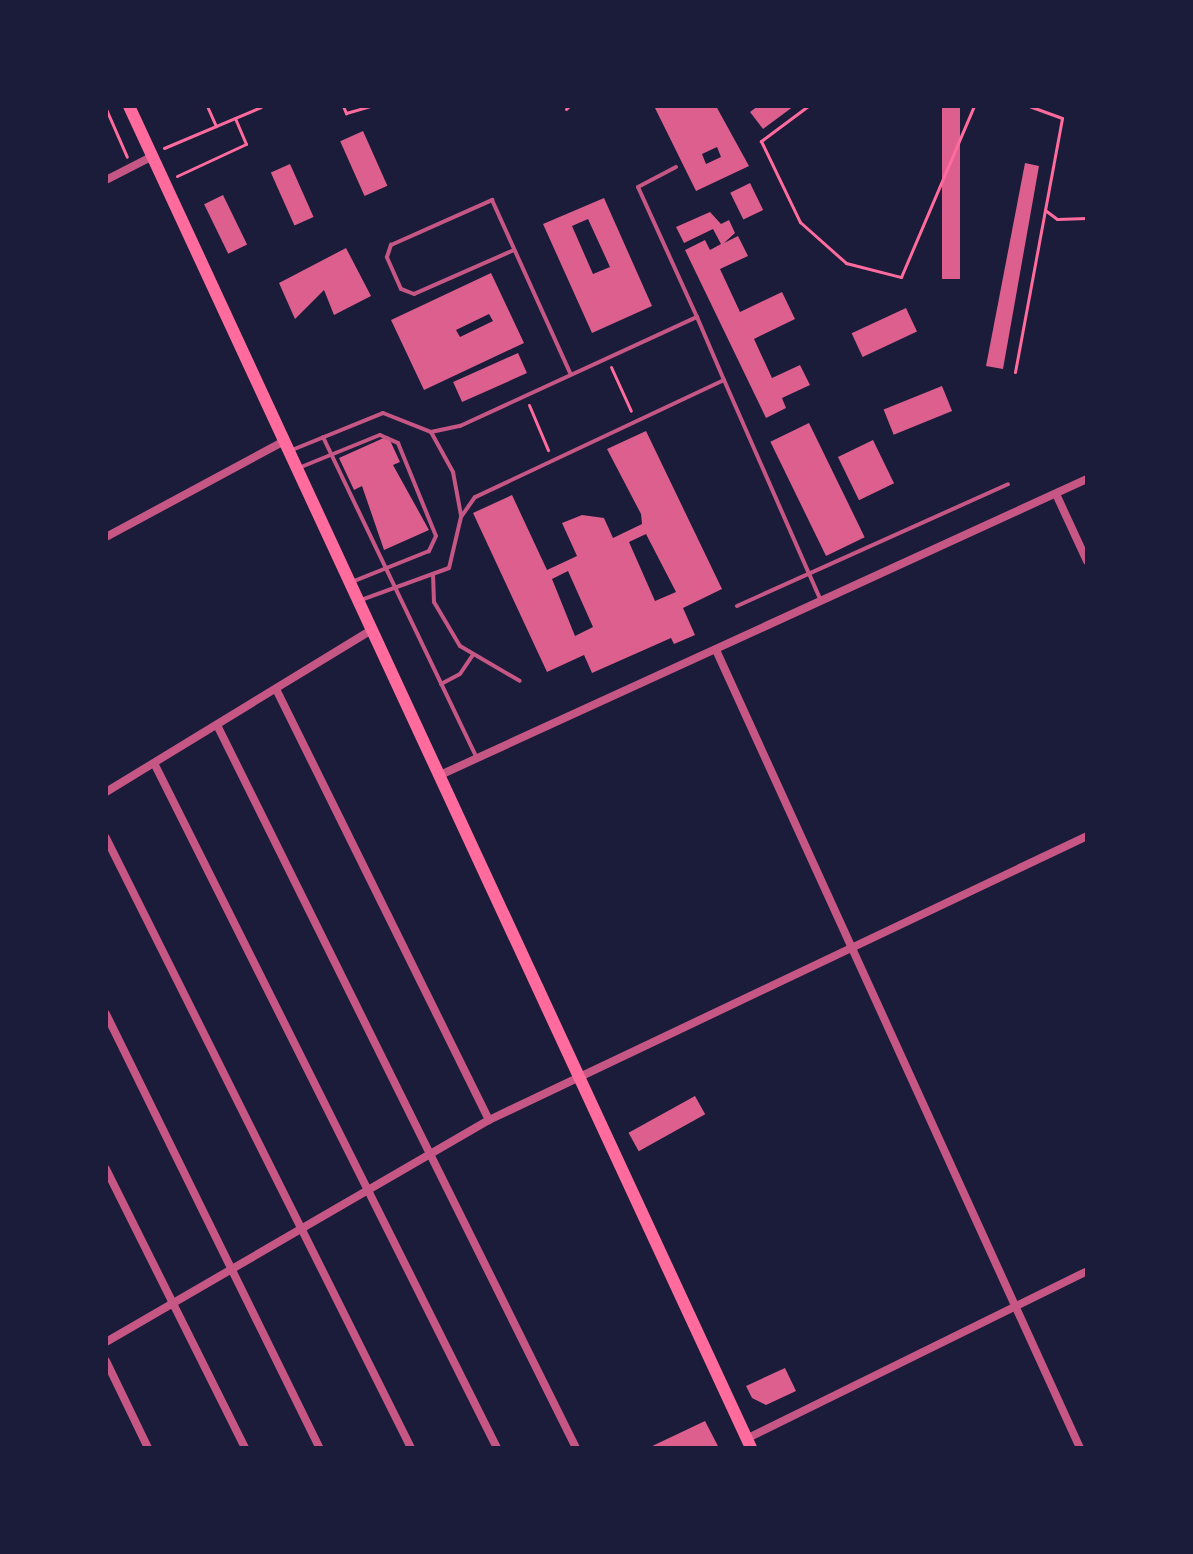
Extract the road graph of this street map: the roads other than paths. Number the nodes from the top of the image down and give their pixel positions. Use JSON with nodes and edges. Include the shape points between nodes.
{"nodes":[{"id":1,"x":129,"y":106,"type":"edge"},
{"id":2,"x":154,"y":154,"type":"junction"},
{"id":3,"x":676,"y":167,"type":"dead end"},
{"id":4,"x":106,"y":180,"type":"edge"},
{"id":5,"x":514,"y":250,"type":"junction"},
{"id":6,"x":697,"y":317,"type":"junction"},
{"id":7,"x":570,"y":373,"type":"junction"},
{"id":8,"x":724,"y":380,"type":"junction"},
{"id":9,"x":431,"y":432,"type":"junction"},
{"id":10,"x":323,"y":437,"type":"junction"},
{"id":11,"x":286,"y":447,"type":"junction"},
{"id":12,"x":332,"y":454,"type":"junction"},
{"id":13,"x":297,"y":469,"type":"junction"},
{"id":14,"x":1087,"y":479,"type":"edge"},
{"id":15,"x":1008,"y":484,"type":"dead end"},
{"id":16,"x":1056,"y":494,"type":"junction"},
{"id":17,"x":461,"y":517,"type":"junction"},
{"id":18,"x":106,"y":537,"type":"edge"},
{"id":19,"x":1087,"y":561,"type":"edge"},
{"id":20,"x":387,"y":568,"type":"junction"},
{"id":21,"x":809,"y":573,"type":"junction"},
{"id":22,"x":433,"y":574,"type":"junction"},
{"id":23,"x":350,"y":583,"type":"junction"},
{"id":24,"x":395,"y":588,"type":"junction"},
{"id":25,"x":358,"y":601,"type":"junction"},
{"id":26,"x":822,"y":602,"type":"junction"},
{"id":27,"x":737,"y":606,"type":"dead end"},
{"id":28,"x":371,"y":630,"type":"junction"},
{"id":29,"x":716,"y":650,"type":"junction"},
{"id":30,"x":473,"y":655,"type":"junction"},
{"id":31,"x":520,"y":681,"type":"dead end"},
{"id":32,"x":441,"y":684,"type":"junction"},
{"id":33,"x":276,"y":689,"type":"junction"},
{"id":34,"x":217,"y":725,"type":"junction"},
{"id":35,"x":477,"y":759,"type":"junction"},
{"id":36,"x":155,"y":765,"type":"junction"},
{"id":37,"x":438,"y":776,"type":"junction"},
{"id":38,"x":106,"y":792,"type":"edge"},
{"id":39,"x":1087,"y":836,"type":"edge"},
{"id":40,"x":106,"y":838,"type":"edge"},
{"id":41,"x":846,"y":947,"type":"junction"},
{"id":42,"x":106,"y":1014,"type":"edge"},
{"id":43,"x":581,"y":1073,"type":"junction"},
{"id":44,"x":489,"y":1120,"type":"junction"},
{"id":45,"x":425,"y":1154,"type":"junction"},
{"id":46,"x":106,"y":1169,"type":"edge"},
{"id":47,"x":367,"y":1187,"type":"junction"},
{"id":48,"x":304,"y":1227,"type":"junction"},
{"id":49,"x":232,"y":1270,"type":"junction"},
{"id":50,"x":1087,"y":1271,"type":"edge"},
{"id":51,"x":174,"y":1304,"type":"junction"},
{"id":52,"x":1013,"y":1304,"type":"junction"},
{"id":53,"x":106,"y":1342,"type":"edge"},
{"id":54,"x":106,"y":1361,"type":"edge"},
{"id":55,"x":748,"y":1443,"type":"edge"},
{"id":56,"x":148,"y":1448,"type":"edge"},
{"id":57,"x":245,"y":1448,"type":"edge"},
{"id":58,"x":320,"y":1448,"type":"edge"},
{"id":59,"x":411,"y":1448,"type":"edge"},
{"id":60,"x":497,"y":1448,"type":"edge"},
{"id":61,"x":576,"y":1448,"type":"edge"},
{"id":62,"x":1080,"y":1448,"type":"edge"}],
"edges":[{"from":1,"to":2,"type":"main road"},
{"from":2,"to":4,"type":"street"},
{"from":2,"to":11,"type":"main road","via":[[162,184]]},
{"from":3,"to":6,"type":"lane","via":[[638,187]]},
{"from":5,"to":5,"type":"lane","via":[[414,294],[401,289],[387,257],[391,245],[492,200]]},
{"from":5,"to":7,"type":"lane"},
{"from":6,"to":7,"type":"lane"},
{"from":6,"to":8,"type":"lane"},
{"from":7,"to":9,"type":"lane"},
{"from":8,"to":17,"type":"lane","via":[[475,497]]},
{"from":8,"to":21,"type":"lane"},
{"from":9,"to":10,"type":"lane","via":[[383,413]]},
{"from":9,"to":17,"type":"lane","via":[[453,472]]},
{"from":10,"to":11,"type":"lane"},
{"from":10,"to":12,"type":"lane"},
{"from":11,"to":13,"type":"main road"},
{"from":11,"to":18,"type":"street"},
{"from":12,"to":13,"type":"lane"},
{"from":12,"to":20,"type":"lane"},
{"from":12,"to":20,"type":"lane","via":[[380,435],[398,443],[436,536],[429,551]]},
{"from":13,"to":23,"type":"main road"},
{"from":14,"to":16,"type":"street"},
{"from":15,"to":21,"type":"lane"},
{"from":16,"to":19,"type":"street"},
{"from":16,"to":26,"type":"street"},
{"from":17,"to":22,"type":"lane","via":[[449,568]]},
{"from":20,"to":23,"type":"lane"},
{"from":20,"to":24,"type":"lane"},
{"from":21,"to":26,"type":"lane"},
{"from":21,"to":27,"type":"lane"},
{"from":22,"to":24,"type":"lane"},
{"from":22,"to":30,"type":"lane","via":[[444,626]]},
{"from":23,"to":25,"type":"main road"},
{"from":24,"to":25,"type":"lane"},
{"from":24,"to":32,"type":"lane"},
{"from":25,"to":28,"type":"main road"},
{"from":26,"to":29,"type":"street"},
{"from":28,"to":33,"type":"street"},
{"from":28,"to":37,"type":"main road"},
{"from":29,"to":35,"type":"street"},
{"from":29,"to":41,"type":"street"},
{"from":30,"to":31,"type":"lane"},
{"from":30,"to":32,"type":"lane","via":[[460,674]]},
{"from":32,"to":35,"type":"lane"},
{"from":33,"to":34,"type":"street"},
{"from":33,"to":44,"type":"street"},
{"from":34,"to":36,"type":"street"},
{"from":34,"to":45,"type":"street"},
{"from":35,"to":37,"type":"street"},
{"from":36,"to":38,"type":"street"},
{"from":36,"to":47,"type":"street"},
{"from":37,"to":43,"type":"main road"},
{"from":39,"to":41,"type":"street"},
{"from":40,"to":48,"type":"street"},
{"from":41,"to":43,"type":"street"},
{"from":41,"to":52,"type":"street"},
{"from":42,"to":49,"type":"street"},
{"from":43,"to":44,"type":"street"},
{"from":43,"to":55,"type":"main road"},
{"from":44,"to":45,"type":"street"},
{"from":45,"to":47,"type":"street"},
{"from":45,"to":61,"type":"street"},
{"from":46,"to":51,"type":"street"},
{"from":47,"to":48,"type":"street"},
{"from":47,"to":60,"type":"street"},
{"from":48,"to":49,"type":"street"},
{"from":48,"to":59,"type":"street"},
{"from":49,"to":51,"type":"street"},
{"from":49,"to":58,"type":"street"},
{"from":50,"to":52,"type":"street"},
{"from":51,"to":53,"type":"street"},
{"from":51,"to":57,"type":"street"},
{"from":52,"to":55,"type":"street"},
{"from":52,"to":62,"type":"street"},
{"from":54,"to":56,"type":"street"}]}
